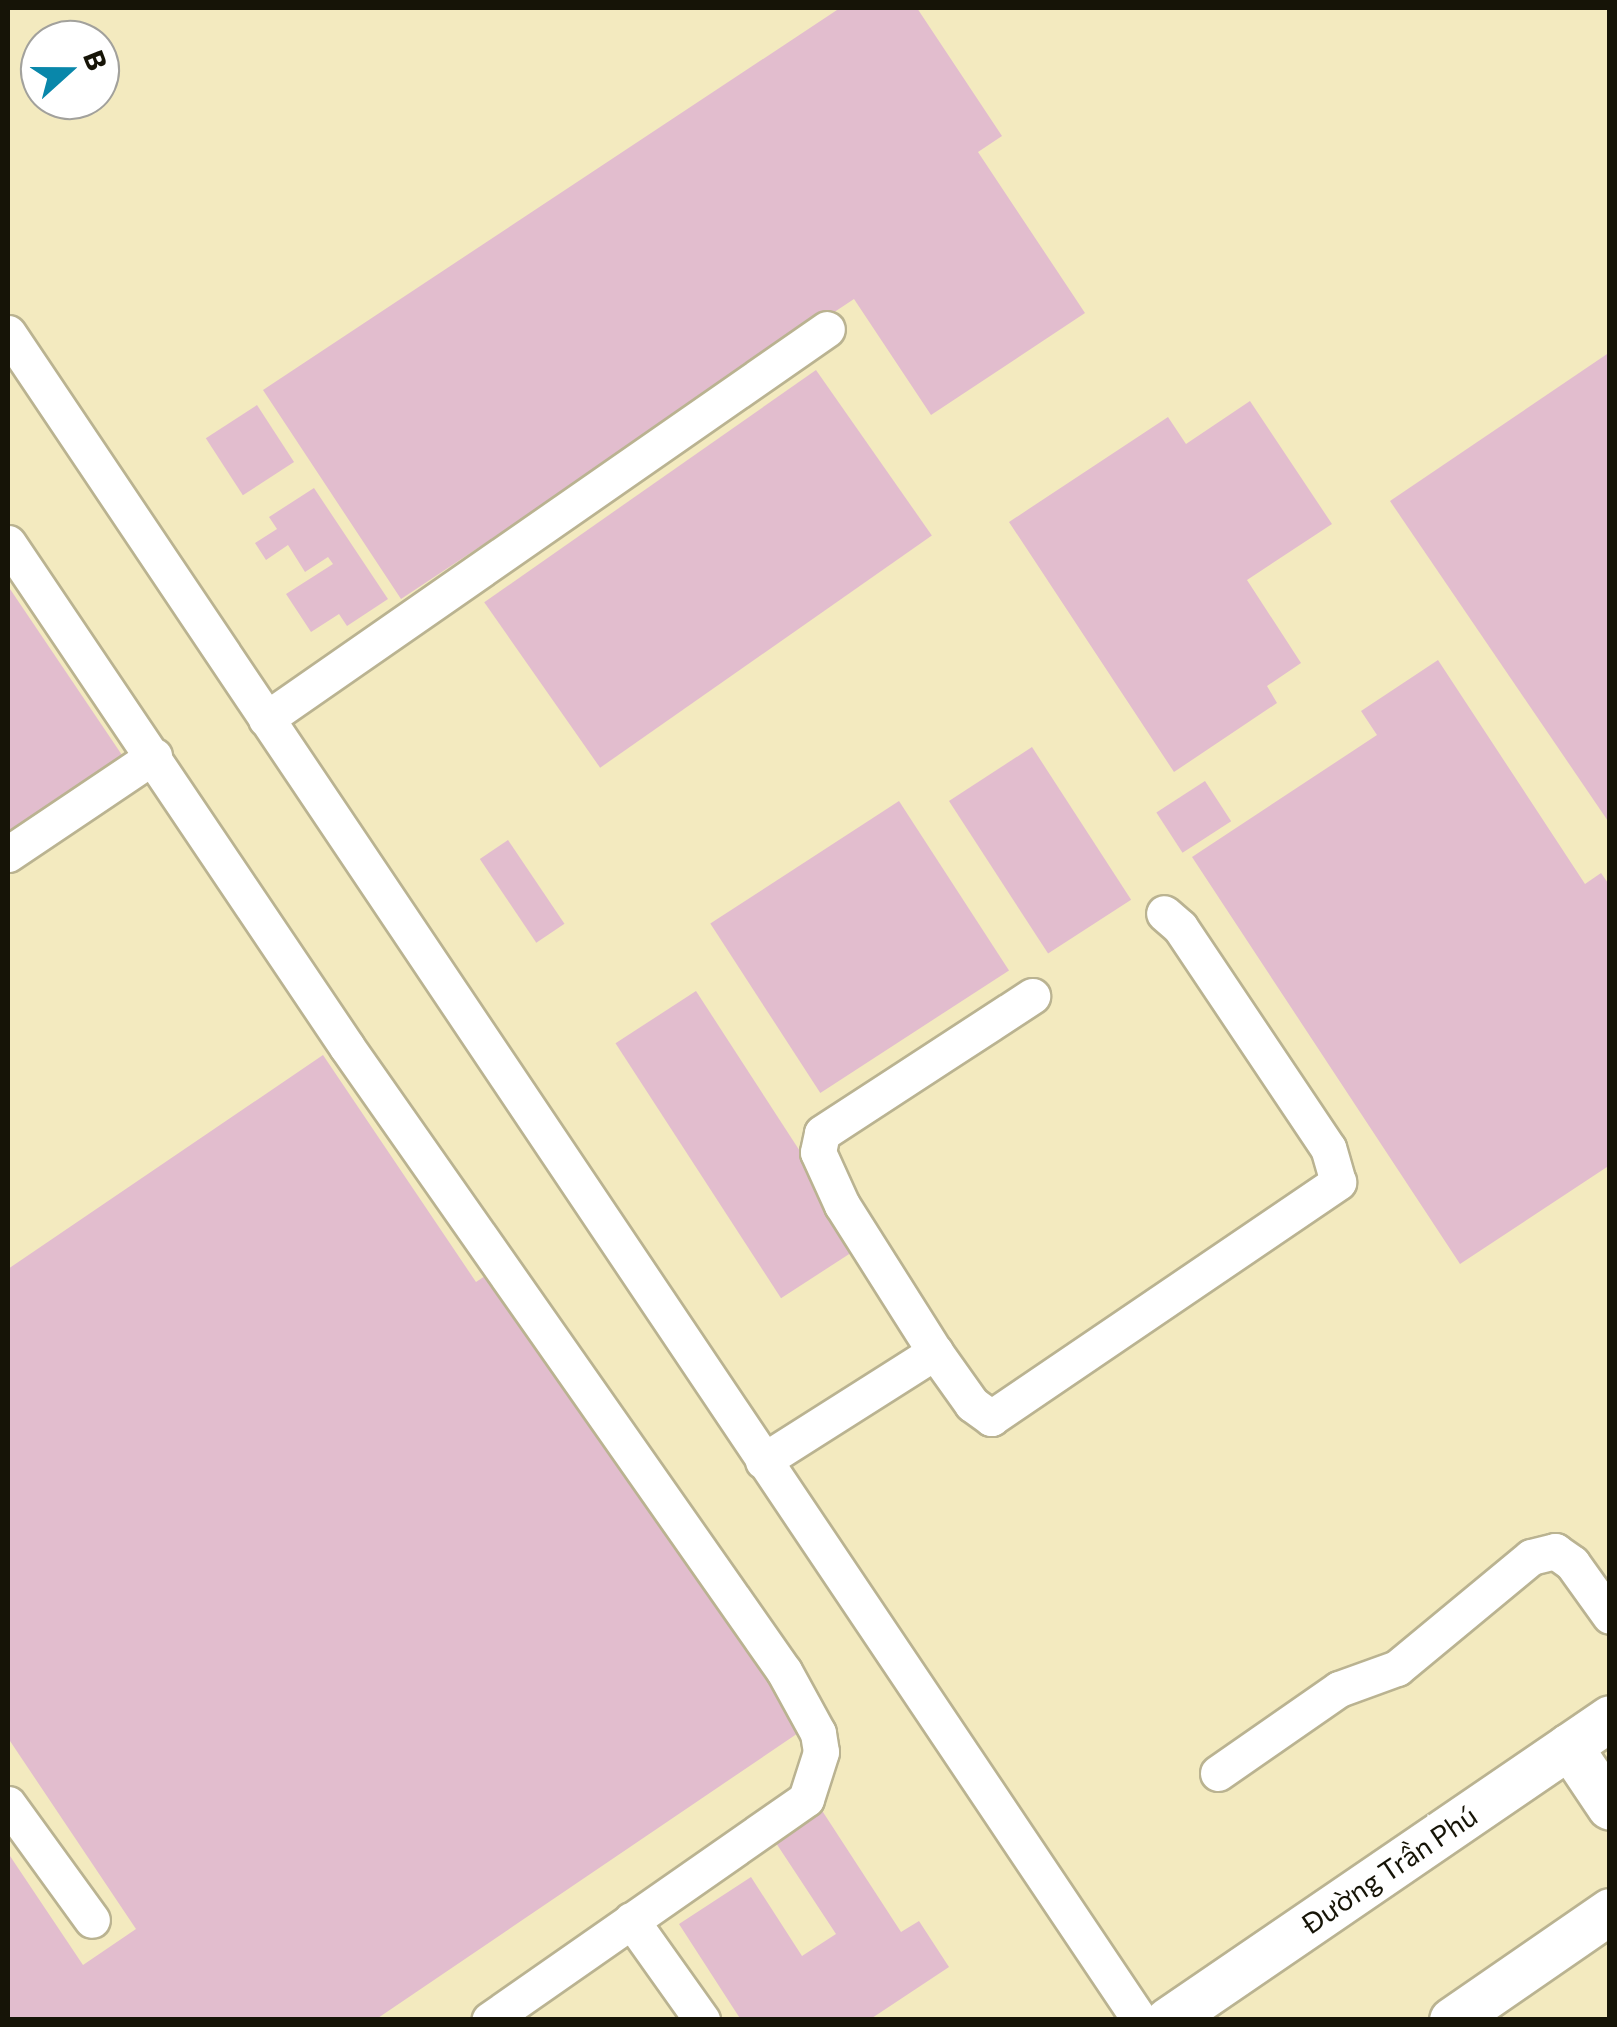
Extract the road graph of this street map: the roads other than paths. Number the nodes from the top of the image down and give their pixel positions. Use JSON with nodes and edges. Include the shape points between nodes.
{"nodes":[{"id":1,"x":827,"y":328,"type":"dead end"},
{"id":2,"x":8,"y":333,"type":"edge"},
{"id":3,"x":8,"y":543,"type":"edge"},
{"id":4,"x":266,"y":720,"type":"junction"},
{"id":5,"x":154,"y":756,"type":"junction"},
{"id":6,"x":8,"y":854,"type":"edge"},
{"id":7,"x":1164,"y":913,"type":"dead end"},
{"id":8,"x":1032,"y":996,"type":"dead end"},
{"id":9,"x":935,"y":1352,"type":"junction"},
{"id":10,"x":763,"y":1460,"type":"junction"},
{"id":11,"x":1610,"y":1616,"type":"edge"},
{"id":12,"x":1610,"y":1718,"type":"edge"},
{"id":13,"x":1568,"y":1746,"type":"junction"},
{"id":14,"x":1218,"y":1773,"type":"dead end"},
{"id":15,"x":8,"y":1804,"type":"edge"},
{"id":16,"x":1610,"y":1807,"type":"edge"},
{"id":17,"x":1610,"y":1911,"type":"edge"},
{"id":18,"x":92,"y":1920,"type":"dead end"},
{"id":19,"x":631,"y":1920,"type":"junction"},
{"id":20,"x":489,"y":2020,"type":"edge"},
{"id":21,"x":702,"y":2020,"type":"edge"},
{"id":22,"x":1140,"y":2020,"type":"edge"},
{"id":23,"x":1168,"y":2020,"type":"edge"},
{"id":24,"x":1452,"y":2020,"type":"edge"}],
"edges":[{"from":1,"to":4,"type":"street"},
{"from":2,"to":4,"type":"street"},
{"from":3,"to":5,"type":"street"},
{"from":4,"to":10,"type":"street"},
{"from":5,"to":6,"type":"street"},
{"from":5,"to":19,"type":"street","via":[[347,1047],[810,1712],[820,1752],[806,1798]]},
{"from":7,"to":9,"type":"street","via":[[1180,926],[1328,1148],[1338,1182],[1324,1198],[991,1418],[972,1404]]},
{"from":8,"to":9,"type":"street","via":[[822,1133],[818,1152],[842,1205]]},
{"from":9,"to":10,"type":"street"},
{"from":10,"to":22,"type":"street"},
{"from":11,"to":14,"type":"street","via":[[1572,1563],[1555,1551],[1531,1557],[1397,1668],[1339,1689]]},
{"from":12,"to":13,"type":"main road","name":"Đường Trần Phú"},
{"from":13,"to":16,"type":"main road"},
{"from":13,"to":23,"type":"main road","name":"Đường Trần Phú"},
{"from":15,"to":18,"type":"street"},
{"from":17,"to":24,"type":"main road"},
{"from":19,"to":20,"type":"street"},
{"from":19,"to":21,"type":"street"}]}
